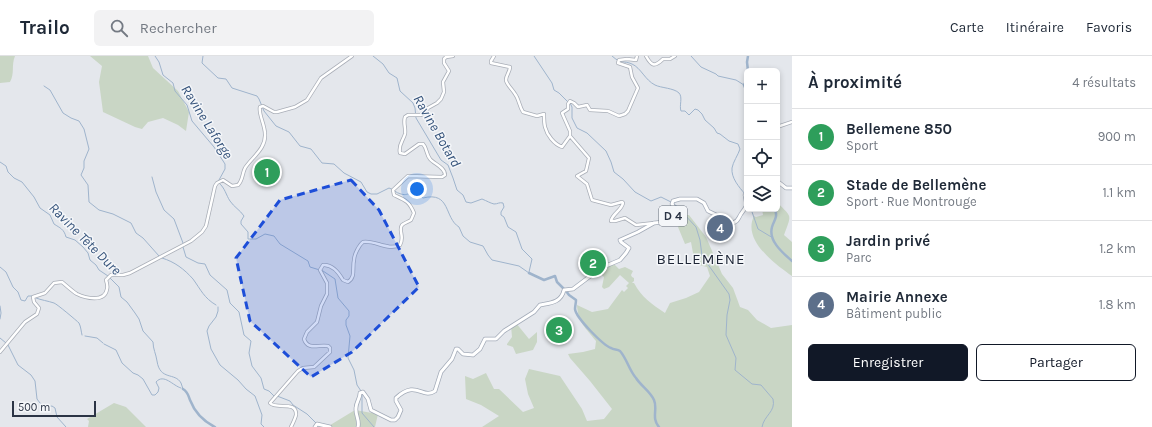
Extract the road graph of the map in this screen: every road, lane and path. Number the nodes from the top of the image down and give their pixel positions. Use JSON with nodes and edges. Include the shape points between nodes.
{"nodes":[{"id":1,"x":352,"y":56,"type":"edge"},
{"id":2,"x":453,"y":56,"type":"edge"},
{"id":3,"x":494,"y":56,"type":"edge"},
{"id":4,"x":637,"y":56,"type":"edge"},
{"id":5,"x":646,"y":56,"type":"edge"},
{"id":6,"x":675,"y":56,"type":"edge"},
{"id":7,"x":792,"y":122,"type":"edge"},
{"id":8,"x":780,"y":126,"type":"edge"},
{"id":9,"x":570,"y":136,"type":"junction"},
{"id":10,"x":780,"y":183,"type":"edge"},
{"id":11,"x":792,"y":188,"type":"edge"},
{"id":12,"x":744,"y":210,"type":"edge"},
{"id":13,"x":654,"y":223,"type":"junction"},
{"id":14,"x":0,"y":352,"type":"edge"},
{"id":15,"x":291,"y":427,"type":"edge"},
{"id":16,"x":316,"y":427,"type":"edge"},
{"id":17,"x":330,"y":427,"type":"edge"},
{"id":18,"x":358,"y":427,"type":"edge"}],
"edges":[{"from":1,"to":14,"type":"street","via":[[321,78],[307,100],[300,105],[277,112],[260,106],[259,112],[266,136],[260,150],[244,170],[238,185],[232,186],[222,180],[217,183],[206,226],[196,238],[126,275],[111,275],[106,280],[106,292],[96,298],[78,294],[62,282],[54,283],[45,293],[33,297],[39,308],[38,312]]},
{"from":2,"to":15,"type":"street","via":[[444,59],[449,71],[443,82],[444,92],[441,99],[421,115],[407,116],[404,119],[405,132],[399,148],[400,153],[405,154],[423,144],[430,159],[445,173],[442,176],[408,176],[393,190],[394,195],[407,201],[414,213],[411,220],[401,226],[400,245],[393,247],[363,242],[355,256],[352,279],[348,282],[328,265],[322,266],[320,270],[327,283],[327,294],[318,320],[307,332],[305,341],[310,347],[328,346],[330,352],[314,367],[298,371],[270,403],[294,409],[295,417]]},
{"from":3,"to":9,"type":"street","via":[[491,63],[510,67],[506,82],[517,97],[523,112],[535,116],[544,114],[546,131],[560,146],[562,147]]},
{"from":4,"to":9,"type":"street","via":[[636,60],[626,59],[618,62],[630,67],[632,77],[638,86],[628,111],[616,116],[608,111],[590,110],[587,105],[578,107],[570,101],[568,109],[562,113]]},
{"from":5,"to":6,"type":"street","via":[[654,65]]},
{"from":7,"to":8,"type":"street"},
{"from":9,"to":13,"type":"street","via":[[589,159],[585,172],[577,176],[587,184],[592,200],[612,205],[623,203],[610,221],[625,218],[636,225]]},
{"from":10,"to":11,"type":"main road","via":[[786,188]]},
{"from":12,"to":13,"type":"main road","number":"D 4","via":[[735,223],[730,223],[708,211],[704,203],[696,199],[673,201],[676,215],[664,222]]},
{"from":13,"to":18,"type":"main road","number":"D 4","via":[[620,240],[629,248],[622,259],[601,268],[573,289],[564,290],[563,296],[555,302],[540,305],[532,314],[504,331],[496,339],[485,339],[473,355],[463,354],[456,349],[441,372],[435,391],[426,394],[417,390],[407,390],[396,398],[401,410],[395,420],[371,410],[368,399],[361,392],[356,408]]},
{"from":16,"to":17,"type":"main road","via":[[316,424]]}]}
